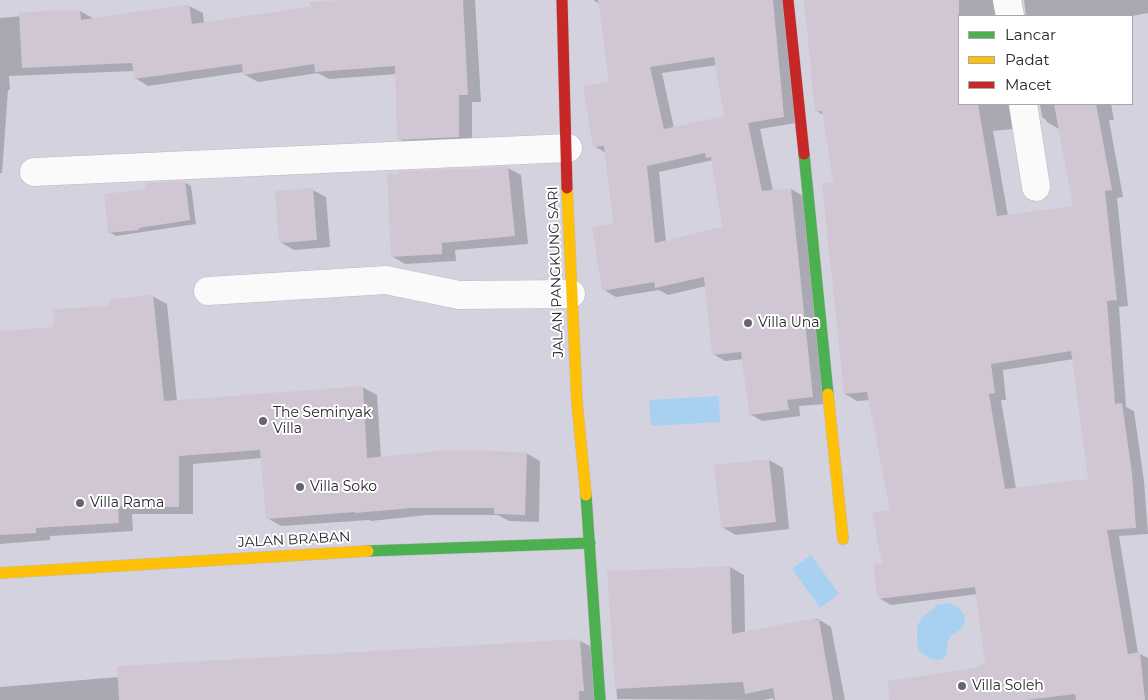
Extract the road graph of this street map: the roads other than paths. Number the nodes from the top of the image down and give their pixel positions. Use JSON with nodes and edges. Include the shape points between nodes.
{"nodes":[{"id":1,"x":562,"y":0,"type":"edge"},
{"id":2,"x":788,"y":0,"type":"edge"},
{"id":3,"x":1007,"y":0,"type":"edge"},
{"id":4,"x":1010,"y":15,"type":"edge"},
{"id":5,"x":1023,"y":105,"type":"edge"},
{"id":6,"x":568,"y":148,"type":"junction"},
{"id":7,"x":34,"y":172,"type":"dead end"},
{"id":8,"x":1036,"y":187,"type":"dead end"},
{"id":9,"x":208,"y":291,"type":"dead end"},
{"id":10,"x":571,"y":294,"type":"junction"},
{"id":11,"x":843,"y":539,"type":"dead end"},
{"id":12,"x":590,"y":543,"type":"junction"},
{"id":13,"x":0,"y":573,"type":"edge"},
{"id":14,"x":600,"y":700,"type":"edge"}],
"edges":[{"from":1,"to":6,"type":"street","name":"JALAN PANGKUNG SARI"},
{"from":2,"to":11,"type":"street"},
{"from":3,"to":4,"type":"street"},
{"from":5,"to":8,"type":"street"},
{"from":6,"to":7,"type":"street"},
{"from":6,"to":10,"type":"street","name":"JALAN PANGKUNG SARI"},
{"from":9,"to":10,"type":"street","via":[[386,280],[459,295]]},
{"from":10,"to":12,"type":"street","name":"JALAN PANGKUNG SARI"},
{"from":12,"to":13,"type":"street","name":"JALAN BRABAN","via":[[341,552]]},
{"from":12,"to":14,"type":"street","name":"JALAN PANGKUNG SARI"}]}
